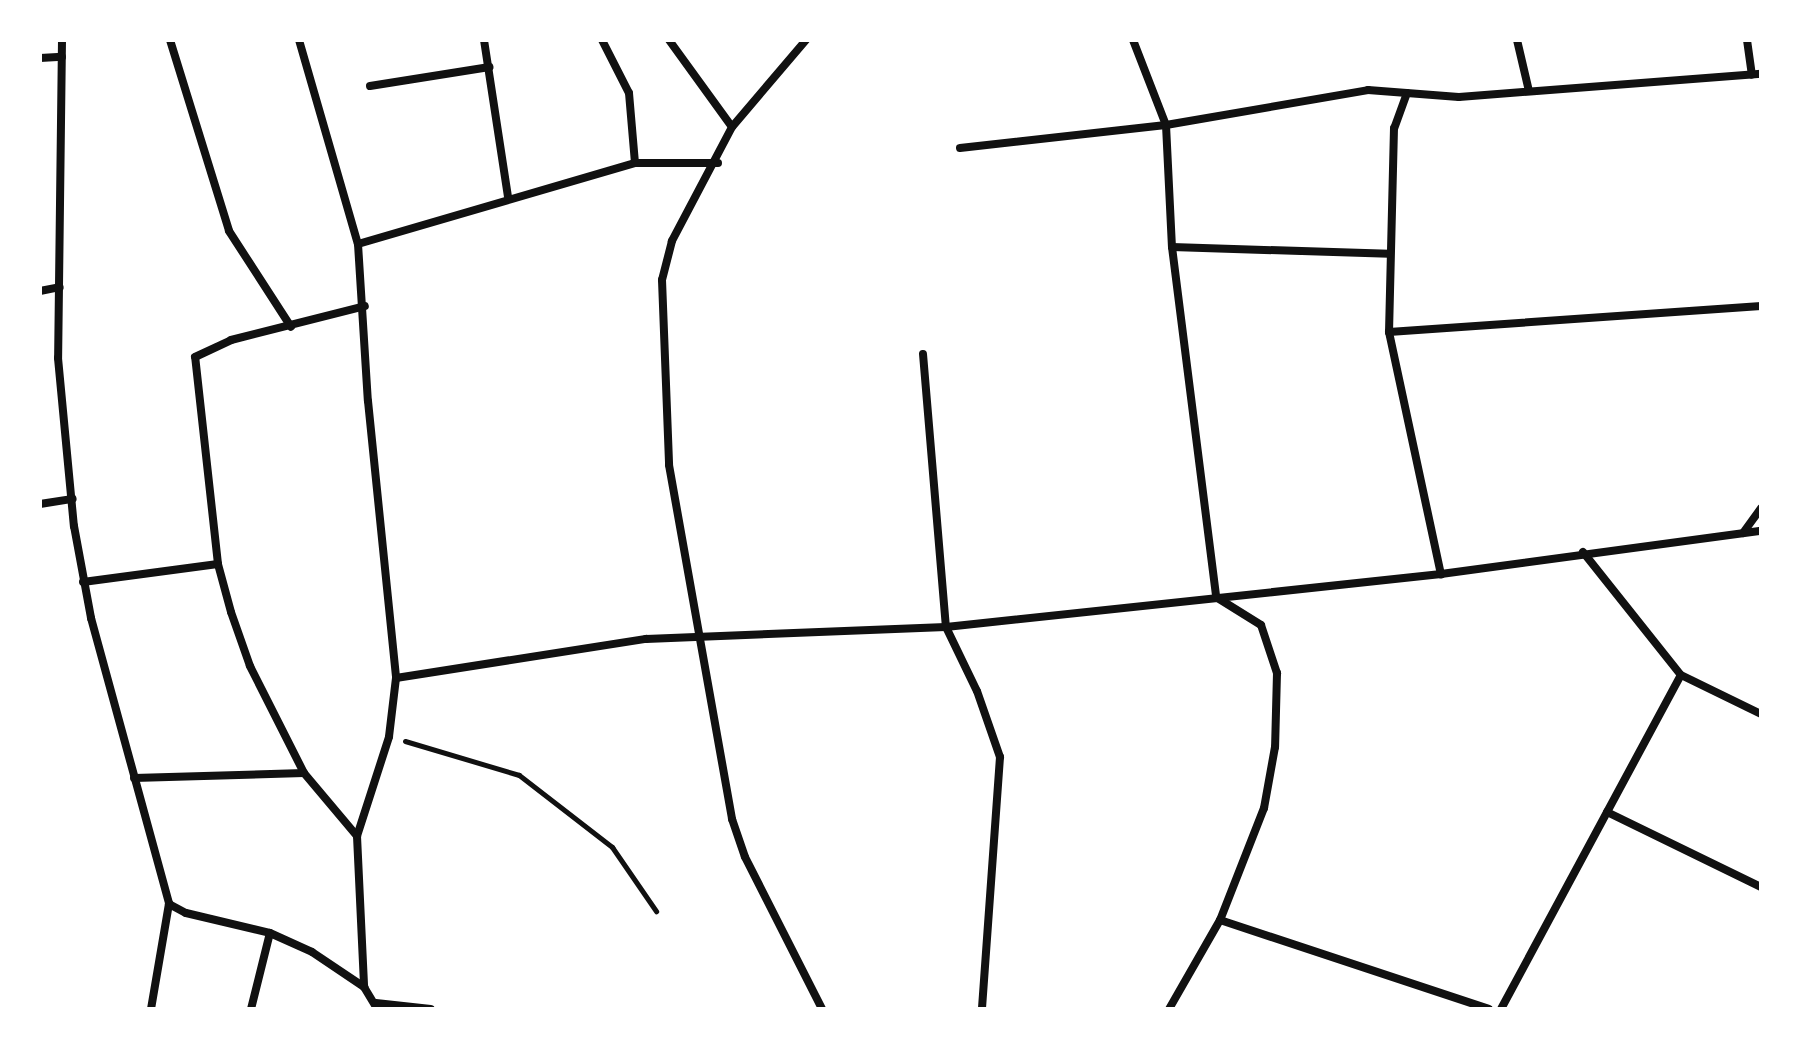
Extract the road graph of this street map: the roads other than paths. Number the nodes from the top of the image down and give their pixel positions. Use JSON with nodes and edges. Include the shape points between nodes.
{"nodes":[{"id":1,"x":62,"y":40,"type":"edge"},
{"id":2,"x":170,"y":40,"type":"edge"},
{"id":3,"x":299,"y":40,"type":"edge"},
{"id":4,"x":484,"y":40,"type":"edge"},
{"id":5,"x":602,"y":40,"type":"edge"},
{"id":6,"x":669,"y":40,"type":"edge"},
{"id":7,"x":806,"y":40,"type":"edge"},
{"id":8,"x":1133,"y":40,"type":"edge"},
{"id":9,"x":1517,"y":40,"type":"edge"},
{"id":10,"x":1747,"y":40,"type":"edge"},
{"id":11,"x":62,"y":57,"type":"junction"},
{"id":12,"x":40,"y":58,"type":"edge"},
{"id":13,"x":490,"y":67,"type":"junction"},
{"id":14,"x":1756,"y":74,"type":"edge"},
{"id":15,"x":370,"y":86,"type":"dead end"},
{"id":16,"x":1529,"y":91,"type":"junction"},
{"id":17,"x":1407,"y":93,"type":"junction"},
{"id":18,"x":1166,"y":125,"type":"junction"},
{"id":19,"x":732,"y":127,"type":"junction"},
{"id":20,"x":960,"y":148,"type":"dead end"},
{"id":21,"x":635,"y":163,"type":"junction"},
{"id":22,"x":718,"y":163,"type":"junction"},
{"id":23,"x":508,"y":197,"type":"junction"},
{"id":24,"x":358,"y":244,"type":"junction"},
{"id":25,"x":1172,"y":247,"type":"junction"},
{"id":26,"x":1389,"y":254,"type":"junction"},
{"id":27,"x":60,"y":287,"type":"junction"},
{"id":28,"x":40,"y":291,"type":"edge"},
{"id":29,"x":365,"y":306,"type":"junction"},
{"id":30,"x":1761,"y":306,"type":"edge"},
{"id":31,"x":291,"y":327,"type":"junction"},
{"id":32,"x":1389,"y":332,"type":"junction"},
{"id":33,"x":923,"y":354,"type":"dead end"},
{"id":34,"x":73,"y":499,"type":"junction"},
{"id":35,"x":40,"y":504,"type":"edge"},
{"id":36,"x":1761,"y":508,"type":"edge"},
{"id":37,"x":1761,"y":531,"type":"edge"},
{"id":38,"x":1743,"y":533,"type":"junction"},
{"id":39,"x":1583,"y":552,"type":"junction"},
{"id":40,"x":218,"y":564,"type":"junction"},
{"id":41,"x":1441,"y":574,"type":"junction"},
{"id":42,"x":83,"y":582,"type":"junction"},
{"id":43,"x":1216,"y":597,"type":"junction"},
{"id":44,"x":946,"y":627,"type":"junction"},
{"id":45,"x":701,"y":638,"type":"junction"},
{"id":46,"x":1681,"y":675,"type":"junction"},
{"id":47,"x":396,"y":678,"type":"junction"},
{"id":48,"x":1761,"y":714,"type":"edge"},
{"id":49,"x":304,"y":773,"type":"junction"},
{"id":50,"x":134,"y":778,"type":"junction"},
{"id":51,"x":1607,"y":812,"type":"junction"},
{"id":52,"x":357,"y":836,"type":"junction"},
{"id":53,"x":1761,"y":887,"type":"edge"},
{"id":54,"x":169,"y":904,"type":"junction"},
{"id":55,"x":1220,"y":920,"type":"junction"},
{"id":56,"x":270,"y":933,"type":"junction"},
{"id":57,"x":364,"y":987,"type":"junction"},
{"id":58,"x":377,"y":1006,"type":"edge"},
{"id":59,"x":151,"y":1009,"type":"edge"},
{"id":60,"x":251,"y":1009,"type":"edge"},
{"id":61,"x":431,"y":1009,"type":"edge"},
{"id":62,"x":822,"y":1009,"type":"edge"},
{"id":63,"x":982,"y":1009,"type":"edge"},
{"id":64,"x":1169,"y":1009,"type":"edge"},
{"id":65,"x":1489,"y":1009,"type":"edge"},
{"id":66,"x":1501,"y":1009,"type":"edge"}],
"edges":[{"from":1,"to":11,"type":"street"},
{"from":2,"to":31,"type":"street","via":[[229,231]]},
{"from":3,"to":24,"type":"street"},
{"from":4,"to":13,"type":"street"},
{"from":5,"to":21,"type":"street","via":[[629,93]]},
{"from":6,"to":19,"type":"street"},
{"from":7,"to":19,"type":"street"},
{"from":8,"to":18,"type":"street"},
{"from":9,"to":16,"type":"street"},
{"from":10,"to":14,"type":"street"},
{"from":11,"to":12,"type":"street"},
{"from":11,"to":27,"type":"street"},
{"from":13,"to":15,"type":"street"},
{"from":13,"to":23,"type":"street"},
{"from":14,"to":16,"type":"street"},
{"from":16,"to":17,"type":"street","via":[[1459,97]]},
{"from":17,"to":18,"type":"street","via":[[1327,95]]},
{"from":17,"to":26,"type":"street","via":[[1394,128]]},
{"from":18,"to":20,"type":"street"},
{"from":18,"to":25,"type":"street"},
{"from":19,"to":22,"type":"street"},
{"from":21,"to":22,"type":"street"},
{"from":21,"to":23,"type":"street"},
{"from":22,"to":45,"type":"street","via":[[672,241],[662,280],[669,465]]},
{"from":23,"to":24,"type":"street"},
{"from":24,"to":29,"type":"street"},
{"from":25,"to":26,"type":"street"},
{"from":25,"to":43,"type":"street"},
{"from":26,"to":32,"type":"street"},
{"from":27,"to":28,"type":"street"},
{"from":27,"to":34,"type":"street","via":[[60,401]]},
{"from":29,"to":31,"type":"street"},
{"from":29,"to":47,"type":"street","via":[[368,401]]},
{"from":30,"to":32,"type":"street"},
{"from":31,"to":40,"type":"street","via":[[231,340],[195,357]]},
{"from":32,"to":41,"type":"street"},
{"from":33,"to":44,"type":"street"},
{"from":34,"to":35,"type":"street"},
{"from":34,"to":42,"type":"street"},
{"from":36,"to":38,"type":"street"},
{"from":37,"to":38,"type":"street"},
{"from":38,"to":39,"type":"street"},
{"from":39,"to":41,"type":"street"},
{"from":39,"to":46,"type":"street"},
{"from":40,"to":42,"type":"street"},
{"from":40,"to":49,"type":"street","via":[[250,666]]},
{"from":41,"to":43,"type":"street"},
{"from":42,"to":50,"type":"street"},
{"from":43,"to":44,"type":"street"},
{"from":43,"to":55,"type":"street","via":[[1261,625],[1277,673],[1275,747],[1264,808]]},
{"from":44,"to":45,"type":"street"},
{"from":44,"to":63,"type":"street","via":[[977,691],[1000,757]]},
{"from":45,"to":47,"type":"street","via":[[646,639]]},
{"from":45,"to":62,"type":"street","via":[[732,819],[745,857]]},
{"from":46,"to":48,"type":"street"},
{"from":46,"to":51,"type":"street"},
{"from":47,"to":52,"type":"street","via":[[389,737]]},
{"from":49,"to":50,"type":"street"},
{"from":49,"to":52,"type":"street"},
{"from":50,"to":54,"type":"street"},
{"from":51,"to":53,"type":"street"},
{"from":51,"to":66,"type":"street"},
{"from":52,"to":57,"type":"street"},
{"from":54,"to":56,"type":"street"},
{"from":54,"to":59,"type":"street"},
{"from":55,"to":64,"type":"street"},
{"from":55,"to":65,"type":"street"},
{"from":56,"to":57,"type":"street","via":[[312,952]]},
{"from":56,"to":60,"type":"street"},
{"from":57,"to":58,"type":"street"},
{"from":58,"to":61,"type":"street"}]}
